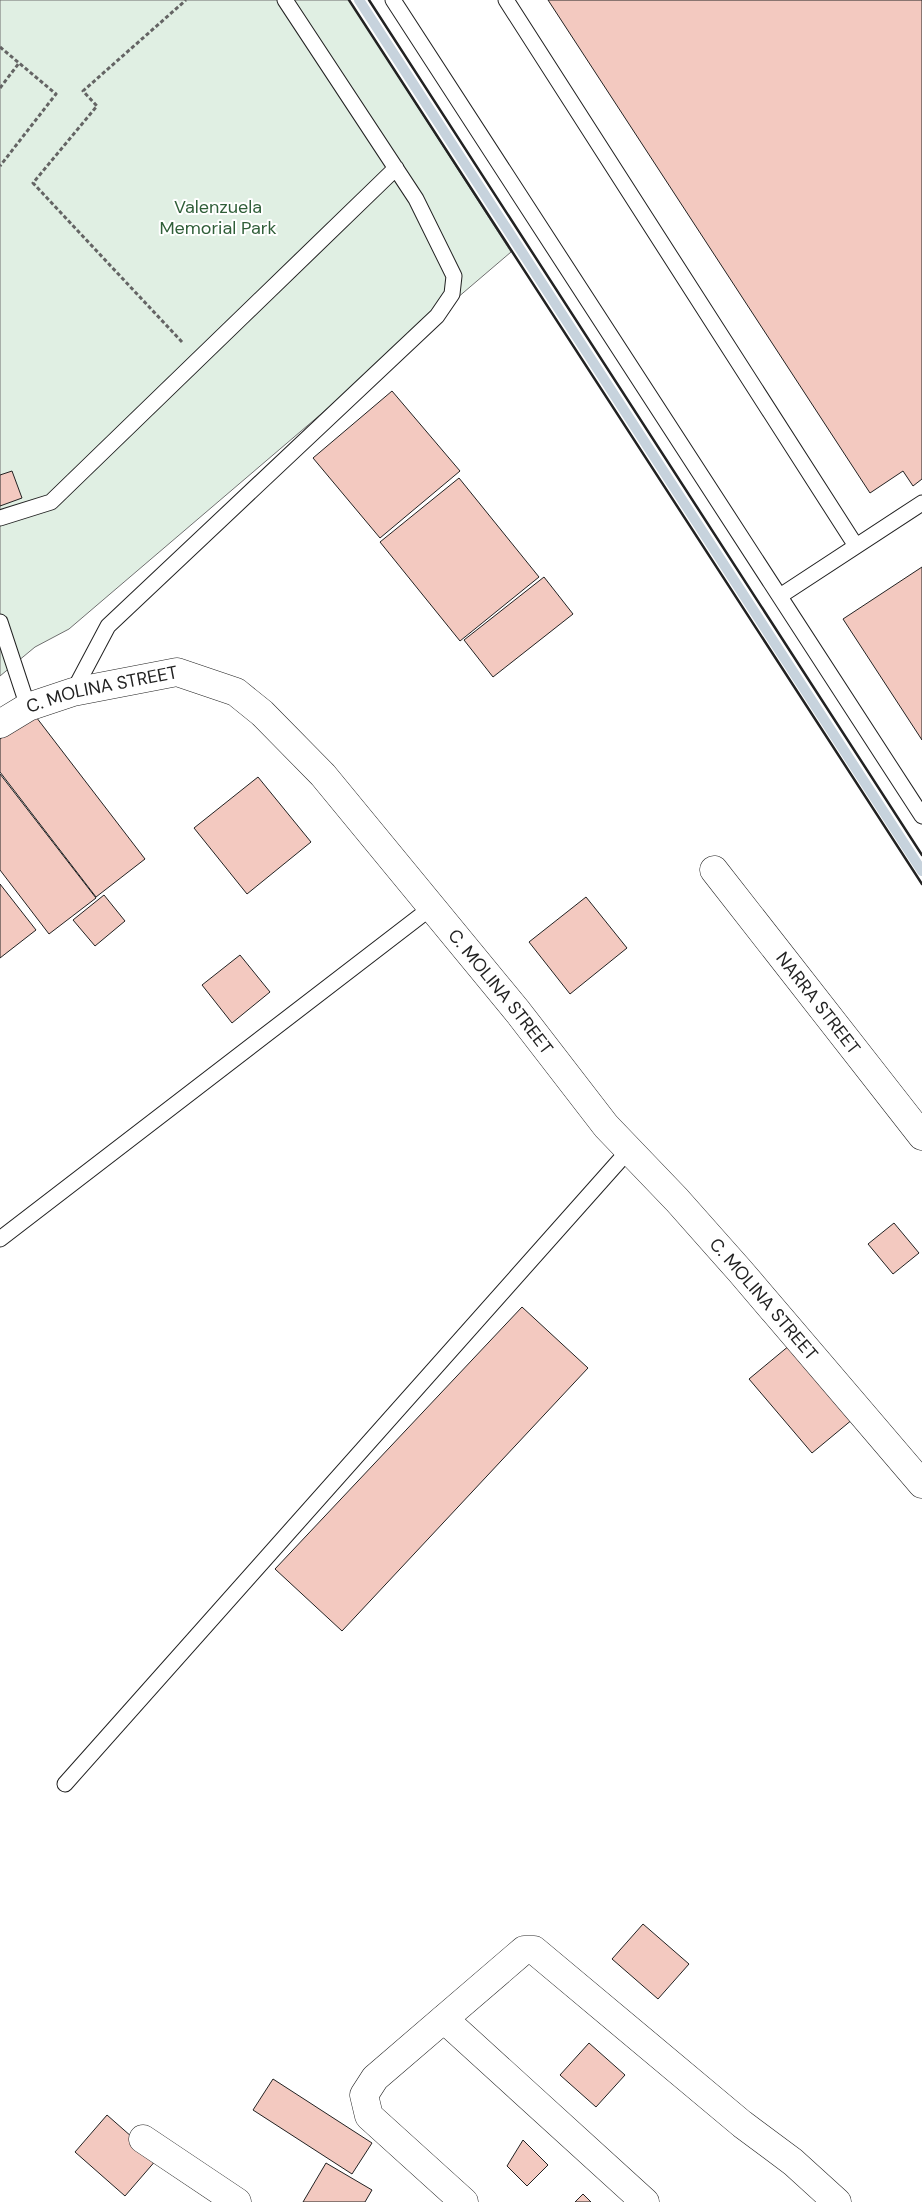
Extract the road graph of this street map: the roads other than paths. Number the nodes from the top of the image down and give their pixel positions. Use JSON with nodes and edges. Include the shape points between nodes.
{"nodes":[{"id":1,"x":285,"y":0,"type":"edge"},
{"id":2,"x":393,"y":0,"type":"edge"},
{"id":3,"x":506,"y":0,"type":"edge"},
{"id":4,"x":396,"y":168,"type":"junction"},
{"id":5,"x":922,"y":503,"type":"edge"},
{"id":6,"x":0,"y":518,"type":"edge"},
{"id":7,"x":856,"y":546,"type":"junction"},
{"id":8,"x":780,"y":596,"type":"junction"},
{"id":9,"x":0,"y":622,"type":"edge"},
{"id":10,"x":72,"y":692,"type":"junction"},
{"id":11,"x":28,"y":707,"type":"junction"},
{"id":12,"x":0,"y":724,"type":"edge"},
{"id":13,"x":922,"y":816,"type":"edge"},
{"id":14,"x":714,"y":870,"type":"dead end"},
{"id":15,"x":432,"y":907,"type":"junction"},
{"id":16,"x":922,"y":1136,"type":"edge"},
{"id":17,"x":628,"y":1151,"type":"junction"},
{"id":18,"x":0,"y":1239,"type":"edge"},
{"id":19,"x":922,"y":1484,"type":"edge"},
{"id":20,"x":65,"y":1784,"type":"dead end"},
{"id":21,"x":444,"y":2019,"type":"junction"},
{"id":22,"x":143,"y":2139,"type":"dead end"},
{"id":23,"x":237,"y":2202,"type":"edge"},
{"id":24,"x":464,"y":2202,"type":"edge"},
{"id":25,"x":645,"y":2202,"type":"edge"},
{"id":26,"x":836,"y":2202,"type":"edge"}],
"edges":[{"from":1,"to":4,"type":"lane"},
{"from":2,"to":8,"type":"lane"},
{"from":3,"to":7,"type":"lane"},
{"from":4,"to":6,"type":"lane","via":[[50,502]]},
{"from":4,"to":10,"type":"lane","via":[[416,199],[454,276],[452,294],[437,316],[108,626]]},
{"from":5,"to":7,"type":"lane"},
{"from":7,"to":8,"type":"lane"},
{"from":8,"to":13,"type":"lane"},
{"from":9,"to":11,"type":"lane"},
{"from":10,"to":11,"type":"street","name":"C. MOLINA STREET"},
{"from":10,"to":15,"type":"street","name":"C. MOLINA STREET","via":[[177,672],[236,692],[262,713],[323,775]]},
{"from":11,"to":12,"type":"street","name":"C. MOLINA STREET"},
{"from":14,"to":16,"type":"street","name":"NARRA STREET"},
{"from":15,"to":17,"type":"street","name":"C. MOLINA STREET"},
{"from":15,"to":18,"type":"lane"},
{"from":17,"to":19,"type":"street","name":"C. MOLINA STREET","via":[[740,1271]]},
{"from":17,"to":20,"type":"lane"},
{"from":21,"to":24,"type":"street","via":[[375,2078],[364,2095],[369,2116]]},
{"from":21,"to":25,"type":"street"},
{"from":21,"to":26,"type":"street","via":[[524,1950],[534,1950],[742,2124],[794,2162]]},
{"from":22,"to":23,"type":"street"}]}
